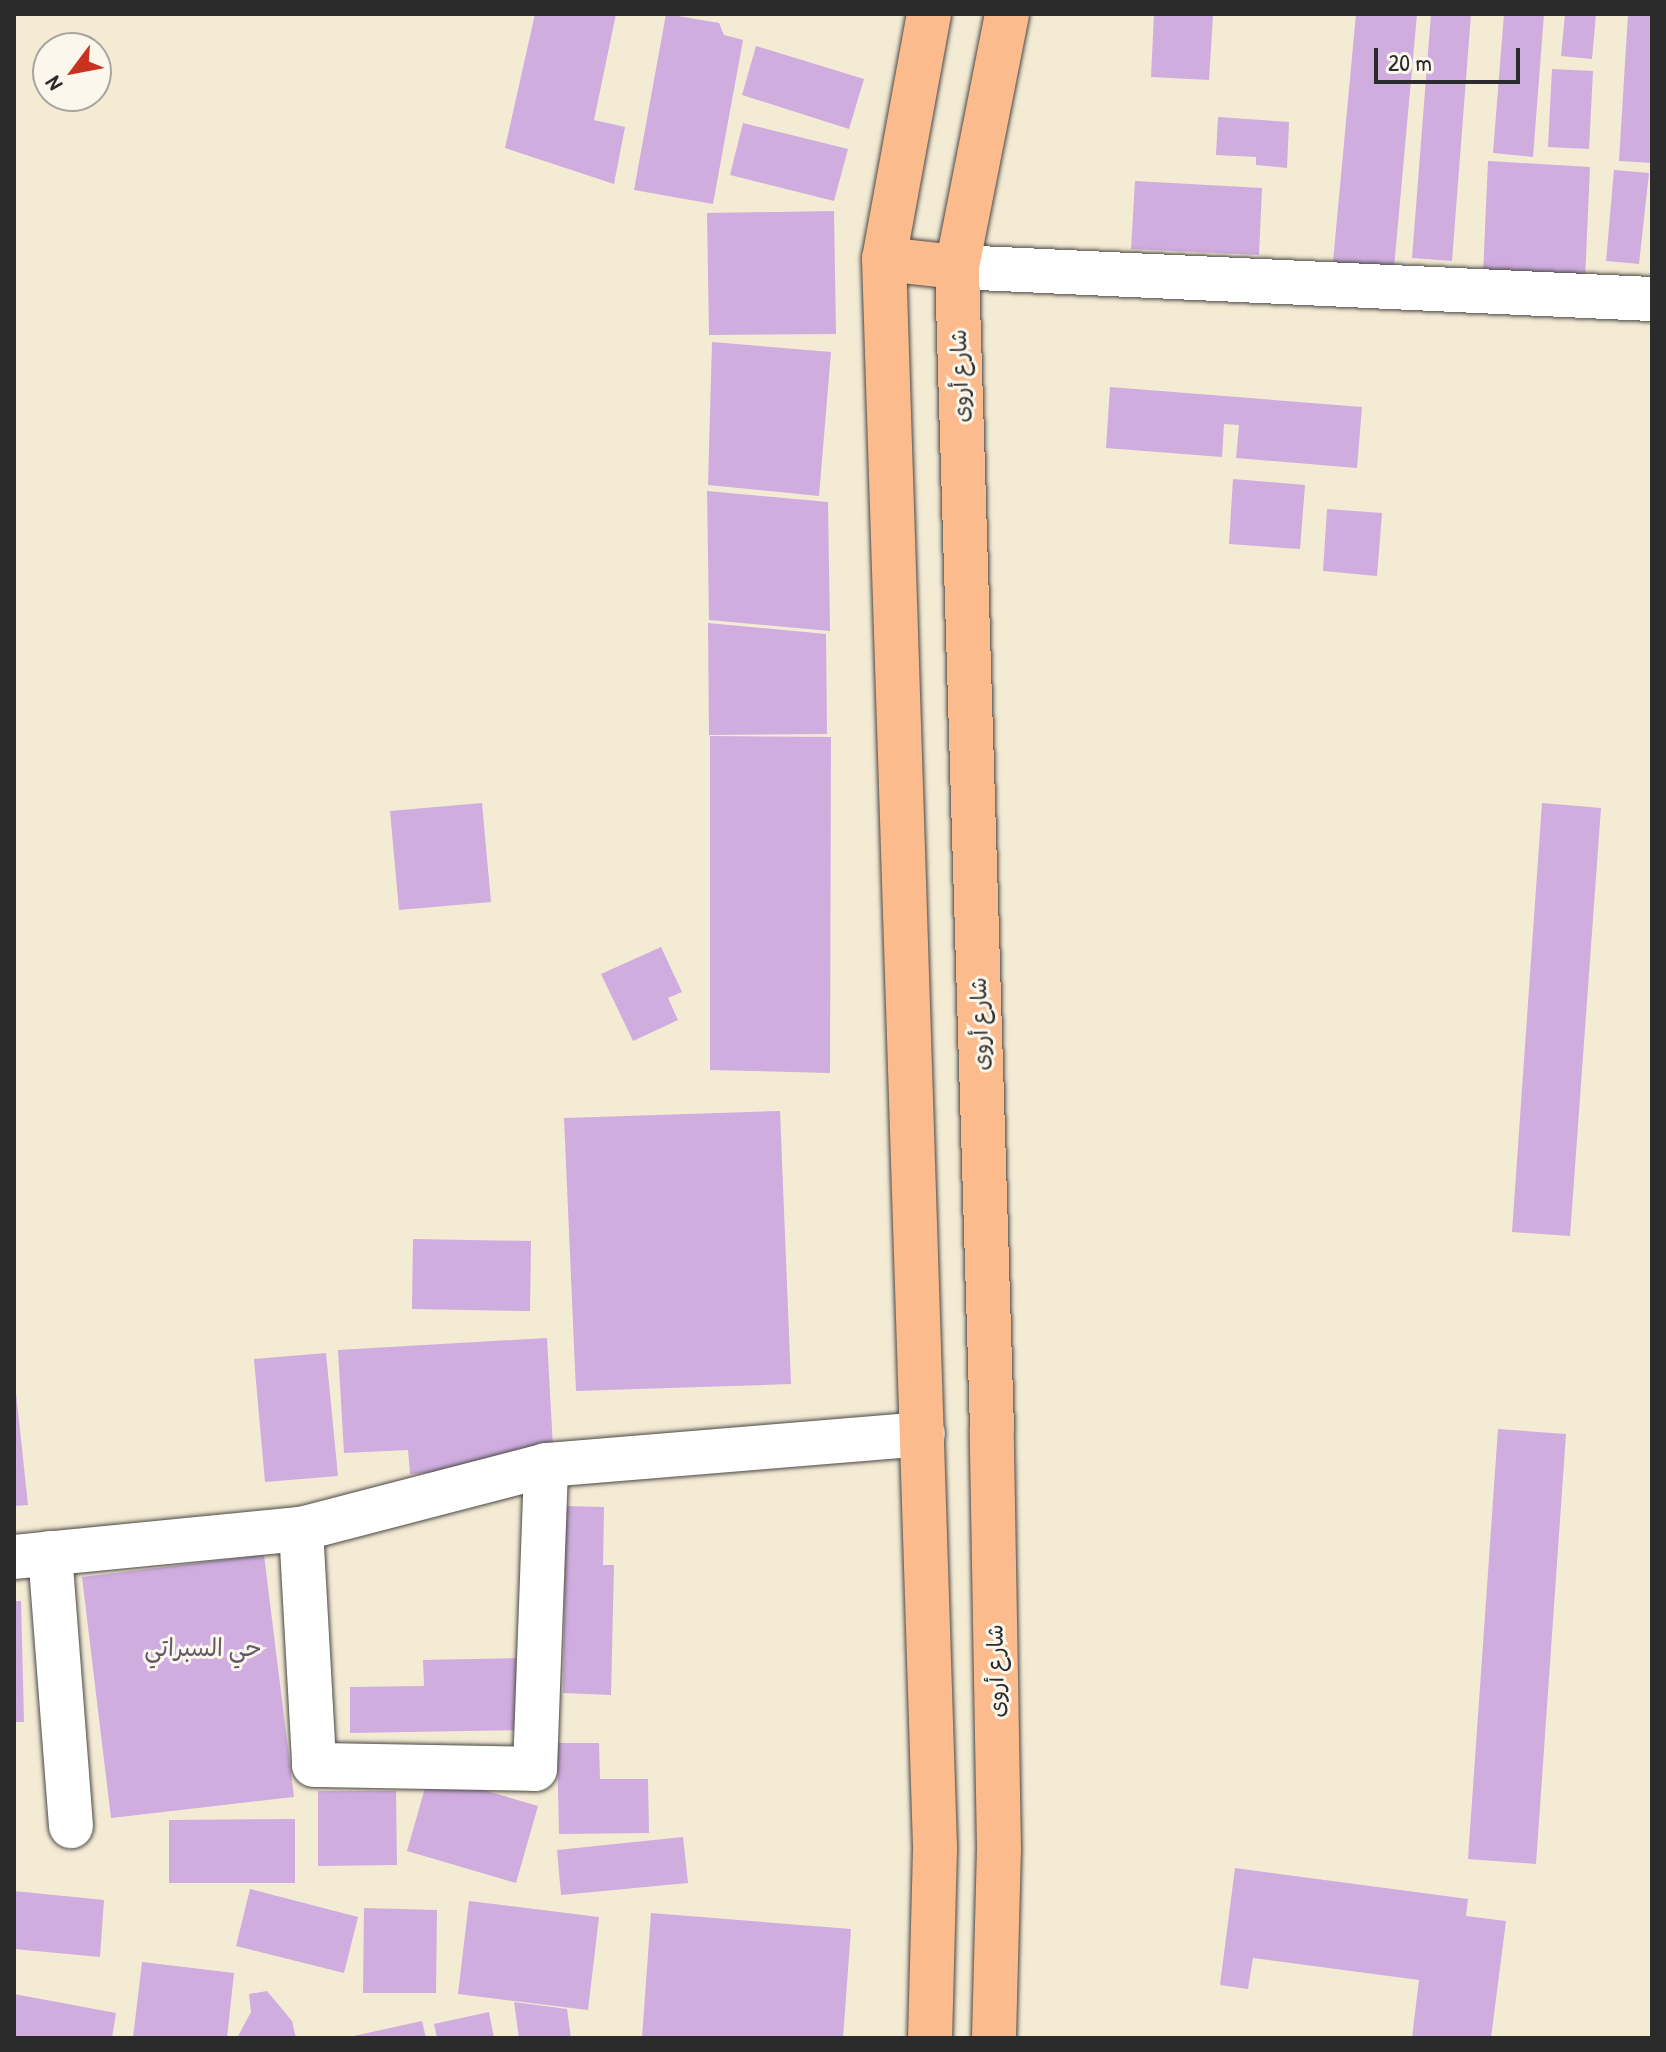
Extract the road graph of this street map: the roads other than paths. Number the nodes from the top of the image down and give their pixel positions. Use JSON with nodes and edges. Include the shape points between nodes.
{"nodes":[{"id":1,"x":929,"y":14,"type":"edge"},
{"id":2,"x":1007,"y":14,"type":"edge"},
{"id":3,"x":884,"y":259,"type":"junction"},
{"id":4,"x":957,"y":267,"type":"junction"},
{"id":5,"x":1652,"y":299,"type":"edge"},
{"id":6,"x":992,"y":1429,"type":"junction"},
{"id":7,"x":923,"y":1434,"type":"junction"},
{"id":8,"x":546,"y":1465,"type":"junction"},
{"id":9,"x":301,"y":1529,"type":"junction"},
{"id":10,"x":32,"y":1555,"type":"edge"},
{"id":11,"x":71,"y":1826,"type":"dead end"},
{"id":12,"x":930,"y":2038,"type":"edge"},
{"id":13,"x":994,"y":2038,"type":"edge"}],
"edges":[{"from":1,"to":3,"type":"main road"},
{"from":2,"to":4,"type":"main road","name":"شارع أروى"},
{"from":3,"to":4,"type":"main road"},
{"from":3,"to":7,"type":"main road"},
{"from":4,"to":5,"type":"street"},
{"from":4,"to":6,"type":"main road","name":"شارع أروى"},
{"from":6,"to":7,"type":"main road"},
{"from":6,"to":13,"type":"main road","name":"شارع أروى","via":[[999,1850]]},
{"from":7,"to":8,"type":"street"},
{"from":7,"to":12,"type":"main road","via":[[935,1849]]},
{"from":8,"to":9,"type":"street"},
{"from":8,"to":9,"type":"street","via":[[535,1769],[314,1765]]},
{"from":9,"to":10,"type":"street"},
{"from":10,"to":11,"type":"street"}]}
